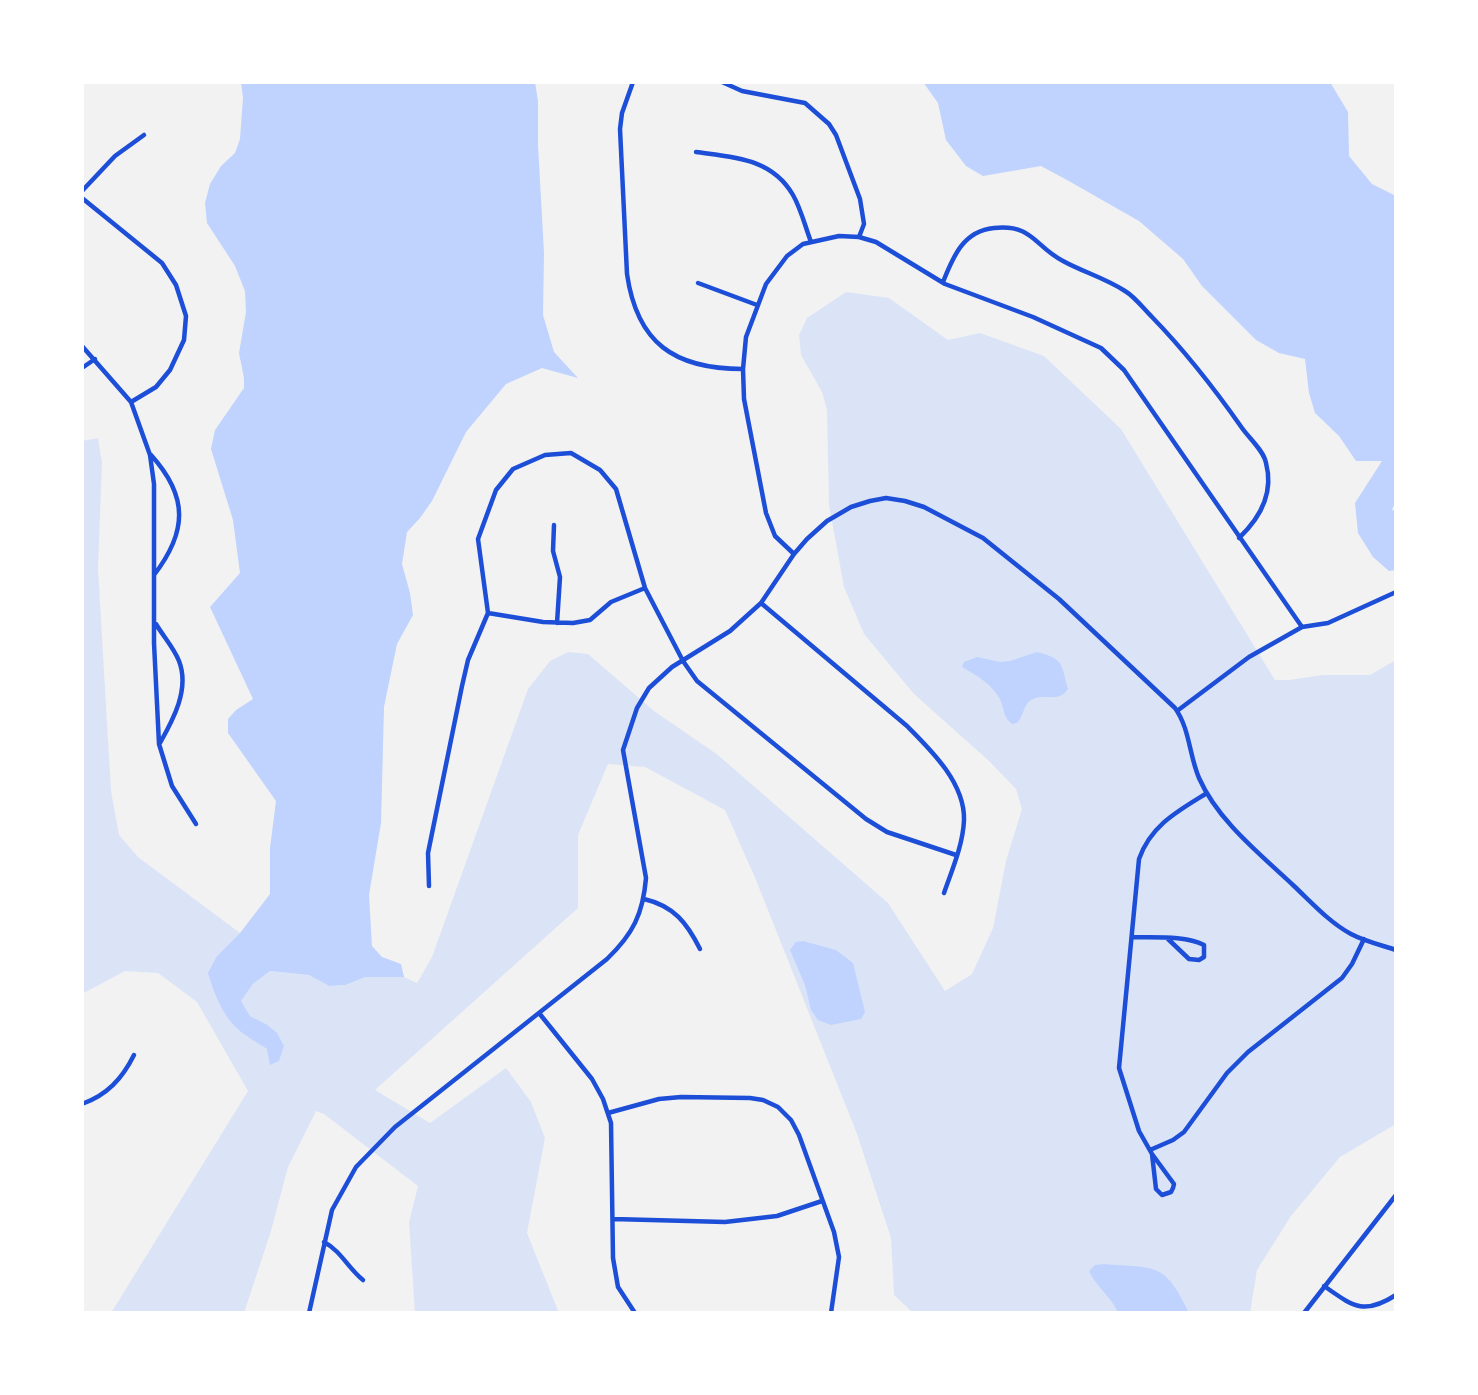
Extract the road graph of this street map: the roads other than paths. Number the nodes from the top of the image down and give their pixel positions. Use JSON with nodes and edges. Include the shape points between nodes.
{"nodes":[{"id":1,"x":633,"y":82,"type":"edge"},
{"id":2,"x":722,"y":82,"type":"edge"},
{"id":3,"x":144,"y":135,"type":"dead end"},
{"id":4,"x":696,"y":152,"type":"dead end"},
{"id":5,"x":82,"y":191,"type":"edge"},
{"id":6,"x":82,"y":198,"type":"edge"},
{"id":7,"x":859,"y":237,"type":"junction"},
{"id":8,"x":811,"y":242,"type":"junction"},
{"id":9,"x":698,"y":283,"type":"dead end"},
{"id":10,"x":943,"y":283,"type":"junction"},
{"id":11,"x":757,"y":305,"type":"junction"},
{"id":12,"x":82,"y":346,"type":"edge"},
{"id":13,"x":95,"y":359,"type":"junction"},
{"id":14,"x":82,"y":368,"type":"edge"},
{"id":15,"x":743,"y":369,"type":"junction"},
{"id":16,"x":131,"y":402,"type":"junction"},
{"id":17,"x":150,"y":455,"type":"junction"},
{"id":18,"x":554,"y":525,"type":"dead end"},
{"id":19,"x":1239,"y":538,"type":"junction"},
{"id":20,"x":794,"y":554,"type":"junction"},
{"id":21,"x":154,"y":575,"type":"junction"},
{"id":22,"x":645,"y":588,"type":"junction"},
{"id":23,"x":1396,"y":592,"type":"edge"},
{"id":24,"x":761,"y":603,"type":"junction"},
{"id":25,"x":488,"y":613,"type":"junction"},
{"id":26,"x":557,"y":623,"type":"junction"},
{"id":27,"x":156,"y":624,"type":"junction"},
{"id":28,"x":1302,"y":627,"type":"junction"},
{"id":29,"x":683,"y":661,"type":"junction"},
{"id":30,"x":1177,"y":711,"type":"junction"},
{"id":31,"x":159,"y":744,"type":"junction"},
{"id":32,"x":1208,"y":793,"type":"junction"},
{"id":33,"x":196,"y":824,"type":"dead end"},
{"id":34,"x":956,"y":855,"type":"junction"},
{"id":35,"x":429,"y":886,"type":"dead end"},
{"id":36,"x":944,"y":893,"type":"dead end"},
{"id":37,"x":644,"y":899,"type":"junction"},
{"id":38,"x":1132,"y":937,"type":"junction"},
{"id":39,"x":1168,"y":939,"type":"junction"},
{"id":40,"x":1364,"y":939,"type":"junction"},
{"id":41,"x":700,"y":949,"type":"dead end"},
{"id":42,"x":1396,"y":950,"type":"edge"},
{"id":43,"x":539,"y":1013,"type":"junction"},
{"id":44,"x":134,"y":1055,"type":"dead end"},
{"id":45,"x":82,"y":1104,"type":"edge"},
{"id":46,"x":608,"y":1113,"type":"junction"},
{"id":47,"x":1151,"y":1152,"type":"junction"},
{"id":48,"x":1396,"y":1195,"type":"edge"},
{"id":49,"x":822,"y":1201,"type":"junction"},
{"id":50,"x":613,"y":1219,"type":"junction"},
{"id":51,"x":324,"y":1242,"type":"junction"},
{"id":52,"x":363,"y":1280,"type":"dead end"},
{"id":53,"x":1324,"y":1286,"type":"junction"},
{"id":54,"x":1396,"y":1295,"type":"edge"},
{"id":55,"x":309,"y":1313,"type":"edge"},
{"id":56,"x":635,"y":1313,"type":"edge"},
{"id":57,"x":831,"y":1313,"type":"edge"},
{"id":58,"x":1304,"y":1313,"type":"edge"}],
"edges":[{"from":1,"to":15,"type":"street","via":[[620,129],[627,274],[636,314],[646,330],[680,359],[702,367]]},
{"from":2,"to":7,"type":"street","via":[[742,91],[805,103],[829,124],[860,199],[864,224]]},
{"from":3,"to":5,"type":"street","via":[[115,156]]},
{"from":4,"to":8,"type":"street","via":[[752,161],[775,173],[794,196]]},
{"from":6,"to":16,"type":"street","via":[[162,263],[176,285],[186,316],[184,340],[170,370],[156,387]]},
{"from":7,"to":8,"type":"street"},
{"from":7,"to":10,"type":"street","via":[[876,242]]},
{"from":8,"to":11,"type":"street","via":[[775,270]]},
{"from":9,"to":11,"type":"street"},
{"from":10,"to":19,"type":"street","via":[[1101,348],[1124,370]]},
{"from":10,"to":19,"type":"street","via":[[956,250],[974,234],[1007,228],[1027,232],[1061,260],[1127,292],[1205,375],[1266,460],[1264,506]]},
{"from":11,"to":15,"type":"street","via":[[746,337]]},
{"from":12,"to":13,"type":"street"},
{"from":13,"to":14,"type":"street"},
{"from":13,"to":16,"type":"street"},
{"from":15,"to":20,"type":"street","via":[[744,399],[766,513],[775,536]]},
{"from":16,"to":17,"type":"street"},
{"from":17,"to":21,"type":"street"},
{"from":17,"to":21,"type":"street","via":[[175,490],[180,513],[178,535]]},
{"from":18,"to":26,"type":"street","via":[[553,551],[560,577]]},
{"from":19,"to":28,"type":"street"},
{"from":20,"to":24,"type":"street"},
{"from":20,"to":30,"type":"street","via":[[827,521],[851,507],[886,498],[924,507],[983,538],[1012,560]]},
{"from":21,"to":27,"type":"street"},
{"from":22,"to":25,"type":"street","via":[[616,489],[600,470],[571,453],[545,455],[513,469],[496,490],[478,539]]},
{"from":22,"to":26,"type":"street","via":[[611,602],[590,620]]},
{"from":22,"to":29,"type":"street"},
{"from":23,"to":28,"type":"street","via":[[1328,623]]},
{"from":24,"to":29,"type":"street","via":[[730,631]]},
{"from":24,"to":34,"type":"street","via":[[907,726],[951,777],[959,791],[964,821]]},
{"from":25,"to":26,"type":"street"},
{"from":25,"to":35,"type":"street","via":[[462,686],[428,853]]},
{"from":27,"to":31,"type":"street"},
{"from":27,"to":31,"type":"street","via":[[180,662],[182,683],[179,705]]},
{"from":28,"to":30,"type":"street","via":[[1249,657]]},
{"from":29,"to":34,"type":"street","via":[[697,681],[866,819],[887,832]]},
{"from":29,"to":37,"type":"street","via":[[649,688],[623,750],[644,857]]},
{"from":30,"to":32,"type":"street"},
{"from":31,"to":33,"type":"street","via":[[172,786]]},
{"from":32,"to":38,"type":"street","via":[[1158,825],[1142,849]]},
{"from":32,"to":40,"type":"street","via":[[1225,817],[1306,897],[1335,924]]},
{"from":34,"to":36,"type":"street"},
{"from":37,"to":41,"type":"street","via":[[676,912]]},
{"from":37,"to":43,"type":"street","via":[[624,943]]},
{"from":38,"to":39,"type":"street"},
{"from":38,"to":47,"type":"street","via":[[1119,1068],[1139,1131]]},
{"from":39,"to":39,"type":"street","via":[[1189,959],[1204,957],[1204,945]]},
{"from":40,"to":42,"type":"street"},
{"from":40,"to":47,"type":"street","via":[[1342,978],[1241,1059],[1184,1132]]},
{"from":43,"to":46,"type":"street","via":[[592,1079]]},
{"from":43,"to":51,"type":"street","via":[[376,1144],[342,1189]]},
{"from":44,"to":45,"type":"street","via":[[118,1082]]},
{"from":46,"to":49,"type":"street","via":[[659,1099],[763,1100],[791,1120]]},
{"from":46,"to":50,"type":"street"},
{"from":47,"to":47,"type":"street","via":[[1156,1189],[1167,1194],[1174,1184]]},
{"from":48,"to":53,"type":"street"},
{"from":49,"to":50,"type":"street","via":[[777,1216],[725,1222]]},
{"from":49,"to":57,"type":"street","via":[[839,1257]]},
{"from":50,"to":56,"type":"street","via":[[617,1280]]},
{"from":51,"to":52,"type":"street"},
{"from":51,"to":55,"type":"street"},
{"from":53,"to":54,"type":"street","via":[[1360,1307]]},
{"from":53,"to":58,"type":"street"}]}
